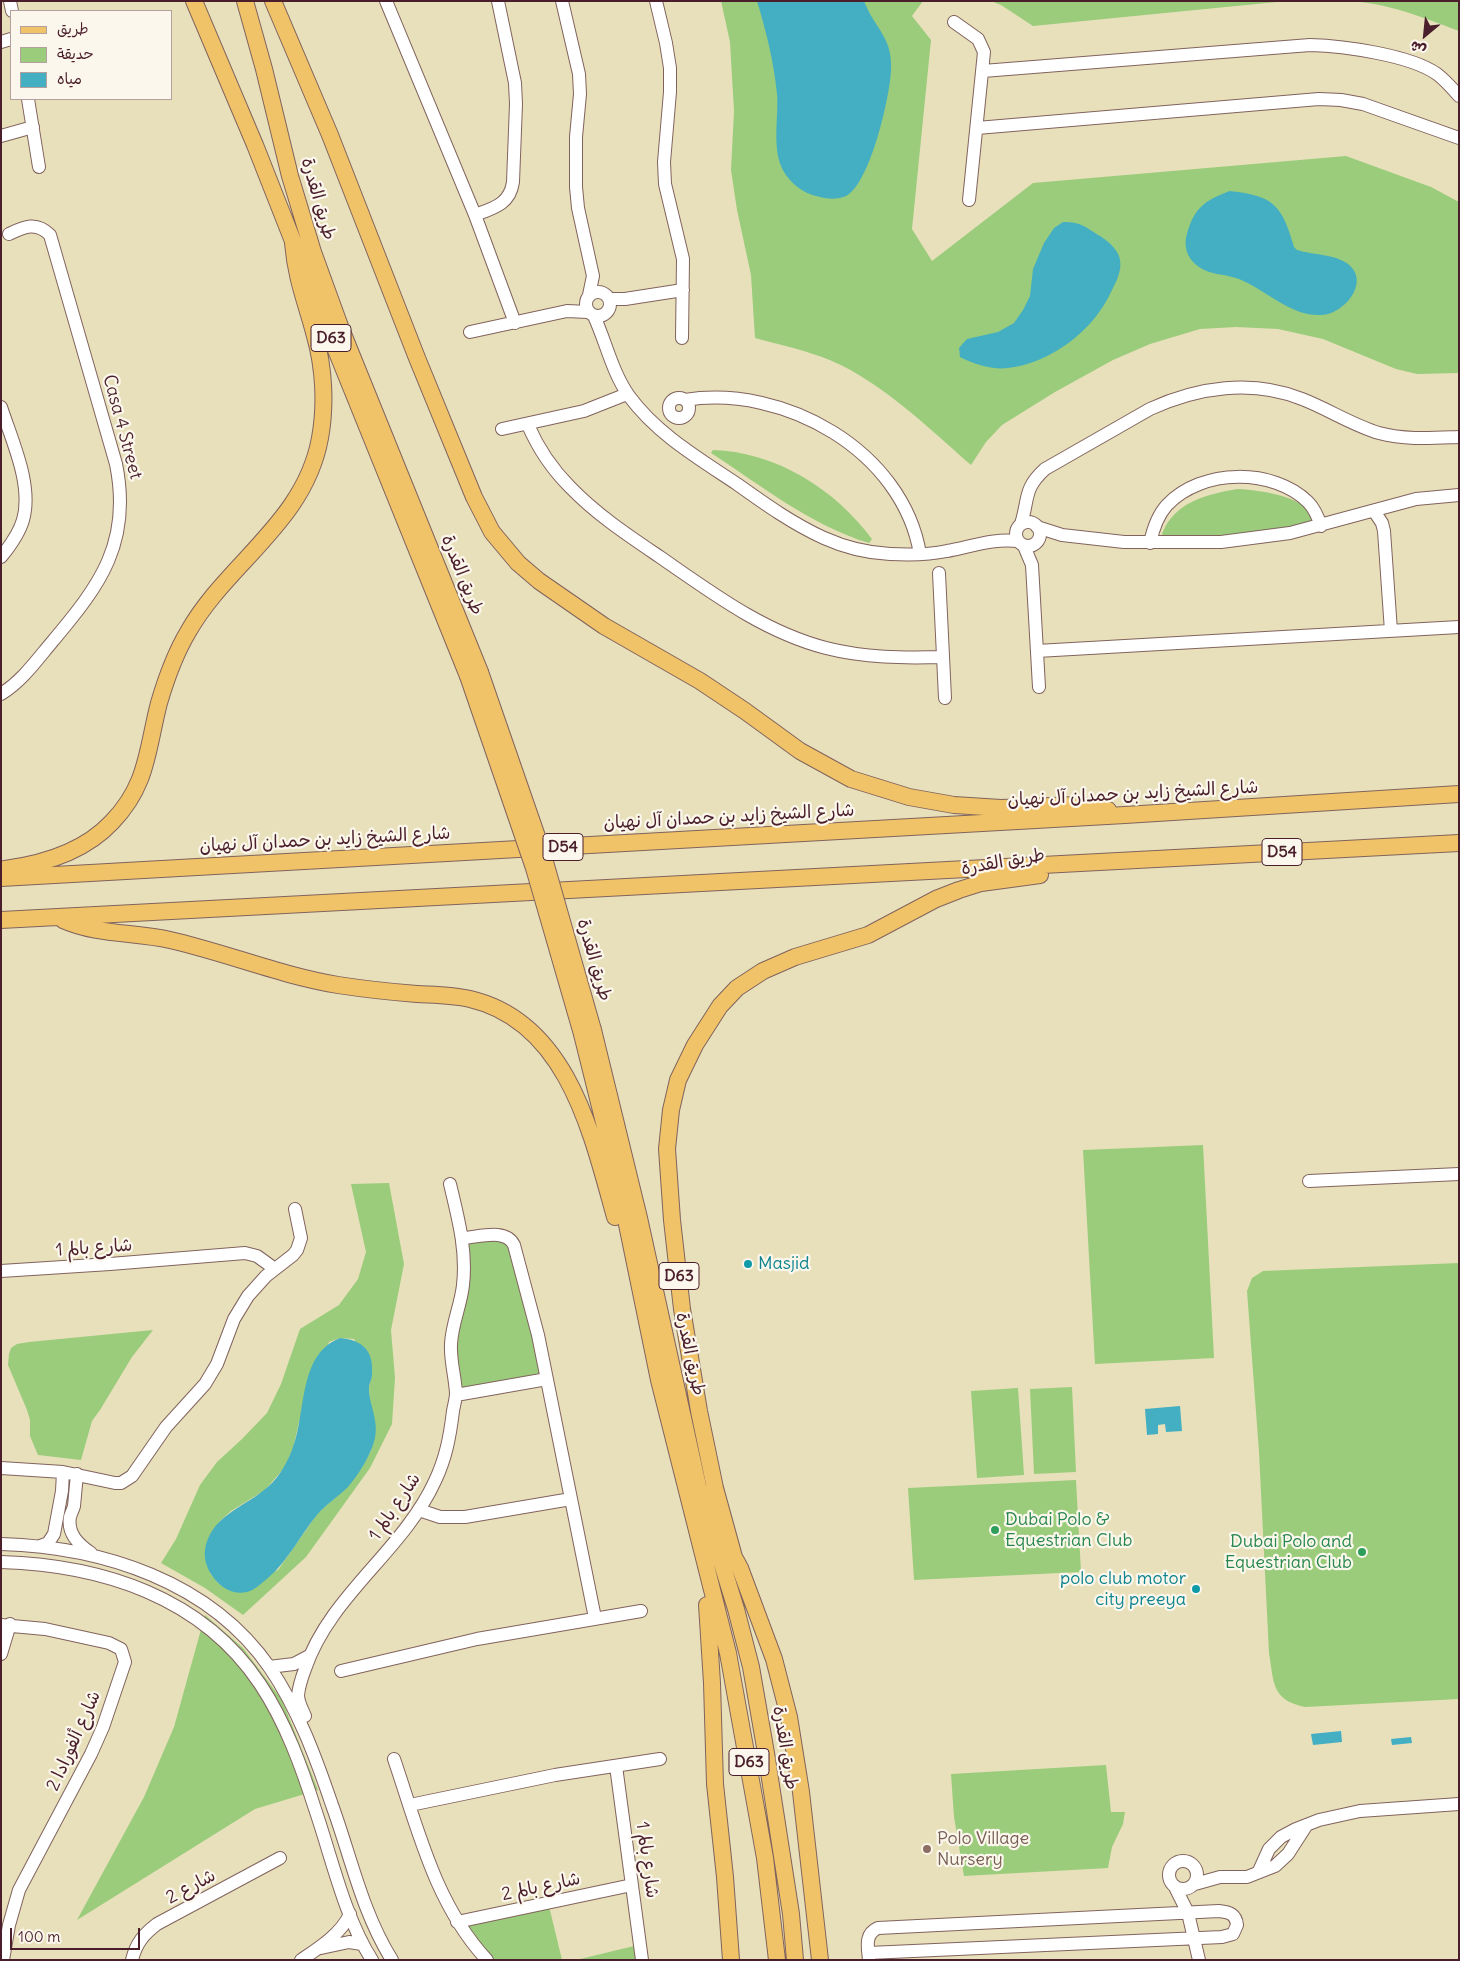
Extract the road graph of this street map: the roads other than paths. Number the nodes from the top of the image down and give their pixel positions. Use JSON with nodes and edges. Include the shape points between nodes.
{"nodes":[{"id":1,"x":194,"y":1,"type":"edge"},
{"id":2,"x":245,"y":1,"type":"edge"},
{"id":3,"x":272,"y":1,"type":"edge"},
{"id":4,"x":281,"y":1,"type":"edge"},
{"id":5,"x":386,"y":1,"type":"edge"},
{"id":6,"x":498,"y":1,"type":"edge"},
{"id":7,"x":562,"y":1,"type":"edge"},
{"id":8,"x":656,"y":1,"type":"edge"},
{"id":9,"x":954,"y":22,"type":"dead end"},
{"id":10,"x":290,"y":40,"type":"junction"},
{"id":11,"x":982,"y":72,"type":"junction"},
{"id":12,"x":1459,"y":96,"type":"edge"},
{"id":13,"x":28,"y":100,"type":"edge"},
{"id":14,"x":33,"y":127,"type":"junction"},
{"id":15,"x":977,"y":128,"type":"junction"},
{"id":16,"x":1457,"y":132,"type":"edge"},
{"id":17,"x":1,"y":136,"type":"edge"},
{"id":18,"x":39,"y":167,"type":"dead end"},
{"id":19,"x":969,"y":200,"type":"dead end"},
{"id":20,"x":475,"y":215,"type":"junction"},
{"id":21,"x":5,"y":236,"type":"edge"},
{"id":22,"x":293,"y":243,"type":"junction"},
{"id":23,"x":683,"y":290,"type":"junction"},
{"id":24,"x":598,"y":305,"type":"junction"},
{"id":25,"x":514,"y":322,"type":"junction"},
{"id":26,"x":470,"y":332,"type":"dead end"},
{"id":27,"x":682,"y":338,"type":"dead end"},
{"id":28,"x":628,"y":394,"type":"junction"},
{"id":29,"x":685,"y":400,"type":"dead end"},
{"id":30,"x":1,"y":407,"type":"edge"},
{"id":31,"x":528,"y":425,"type":"junction"},
{"id":32,"x":502,"y":429,"type":"dead end"},
{"id":33,"x":1459,"y":437,"type":"edge"},
{"id":34,"x":1459,"y":495,"type":"edge"},
{"id":35,"x":1374,"y":511,"type":"junction"},
{"id":36,"x":1321,"y":526,"type":"junction"},
{"id":37,"x":1027,"y":535,"type":"junction"},
{"id":38,"x":1150,"y":543,"type":"junction"},
{"id":39,"x":920,"y":554,"type":"junction"},
{"id":40,"x":1,"y":557,"type":"edge"},
{"id":41,"x":939,"y":573,"type":"dead end"},
{"id":42,"x":1459,"y":627,"type":"edge"},
{"id":43,"x":1391,"y":631,"type":"junction"},
{"id":44,"x":1037,"y":651,"type":"junction"},
{"id":45,"x":943,"y":657,"type":"junction"},
{"id":46,"x":474,"y":674,"type":"junction"},
{"id":47,"x":1039,"y":687,"type":"dead end"},
{"id":48,"x":1,"y":694,"type":"edge"},
{"id":49,"x":946,"y":698,"type":"dead end"},
{"id":50,"x":1459,"y":794,"type":"edge"},
{"id":51,"x":1125,"y":815,"type":"junction"},
{"id":52,"x":1459,"y":843,"type":"edge"},
{"id":53,"x":1105,"y":862,"type":"junction"},
{"id":54,"x":1,"y":870,"type":"edge"},
{"id":55,"x":1,"y":878,"type":"edge"},
{"id":56,"x":56,"y":917,"type":"junction"},
{"id":57,"x":1,"y":920,"type":"edge"},
{"id":58,"x":587,"y":1032,"type":"junction"},
{"id":59,"x":1459,"y":1174,"type":"edge"},
{"id":60,"x":1308,"y":1181,"type":"dead end"},
{"id":61,"x":450,"y":1184,"type":"dead end"},
{"id":62,"x":295,"y":1208,"type":"dead end"},
{"id":63,"x":463,"y":1238,"type":"junction"},
{"id":64,"x":274,"y":1269,"type":"junction"},
{"id":65,"x":1,"y":1271,"type":"edge"},
{"id":66,"x":643,"y":1301,"type":"junction"},
{"id":67,"x":547,"y":1379,"type":"junction"},
{"id":68,"x":456,"y":1395,"type":"junction"},
{"id":69,"x":1,"y":1468,"type":"edge"},
{"id":70,"x":63,"y":1472,"type":"junction"},
{"id":71,"x":77,"y":1474,"type":"junction"},
{"id":72,"x":571,"y":1499,"type":"junction"},
{"id":73,"x":59,"y":1508,"type":"junction"},
{"id":74,"x":74,"y":1509,"type":"junction"},
{"id":75,"x":419,"y":1510,"type":"junction"},
{"id":76,"x":56,"y":1526,"type":"junction"},
{"id":77,"x":71,"y":1528,"type":"junction"},
{"id":78,"x":1,"y":1544,"type":"edge"},
{"id":79,"x":40,"y":1546,"type":"junction"},
{"id":80,"x":95,"y":1556,"type":"junction"},
{"id":81,"x":734,"y":1557,"type":"junction"},
{"id":82,"x":1,"y":1562,"type":"edge"},
{"id":83,"x":705,"y":1568,"type":"junction"},
{"id":84,"x":129,"y":1584,"type":"junction"},
{"id":85,"x":202,"y":1602,"type":"junction"},
{"id":86,"x":641,"y":1611,"type":"dead end"},
{"id":87,"x":595,"y":1618,"type":"junction"},
{"id":88,"x":6,"y":1624,"type":"edge"},
{"id":89,"x":1,"y":1654,"type":"edge"},
{"id":90,"x":309,"y":1656,"type":"junction"},
{"id":91,"x":269,"y":1666,"type":"junction"},
{"id":92,"x":341,"y":1671,"type":"dead end"},
{"id":93,"x":303,"y":1730,"type":"junction"},
{"id":94,"x":766,"y":1753,"type":"junction"},
{"id":95,"x":394,"y":1758,"type":"dead end"},
{"id":96,"x":660,"y":1759,"type":"dead end"},
{"id":97,"x":616,"y":1766,"type":"junction"},
{"id":98,"x":303,"y":1773,"type":"junction"},
{"id":99,"x":1459,"y":1804,"type":"edge"},
{"id":100,"x":332,"y":1805,"type":"junction"},
{"id":101,"x":410,"y":1805,"type":"junction"},
{"id":102,"x":1306,"y":1826,"type":"junction"},
{"id":103,"x":280,"y":1858,"type":"dead end"},
{"id":104,"x":1194,"y":1866,"type":"junction"},
{"id":105,"x":1259,"y":1872,"type":"junction"},
{"id":106,"x":1220,"y":1877,"type":"junction"},
{"id":107,"x":632,"y":1885,"type":"junction"},
{"id":108,"x":1192,"y":1886,"type":"junction"},
{"id":109,"x":1175,"y":1887,"type":"junction"},
{"id":110,"x":1188,"y":1913,"type":"junction"},
{"id":111,"x":350,"y":1914,"type":"junction"},
{"id":112,"x":457,"y":1922,"type":"junction"},
{"id":113,"x":339,"y":1938,"type":"junction"},
{"id":114,"x":1195,"y":1938,"type":"junction"},
{"id":115,"x":362,"y":1944,"type":"junction"},
{"id":116,"x":869,"y":1956,"type":"edge"},
{"id":117,"x":4,"y":1960,"type":"edge"},
{"id":118,"x":132,"y":1960,"type":"edge"},
{"id":119,"x":301,"y":1960,"type":"edge"},
{"id":120,"x":372,"y":1960,"type":"edge"},
{"id":121,"x":392,"y":1960,"type":"edge"},
{"id":122,"x":487,"y":1960,"type":"edge"},
{"id":123,"x":642,"y":1960,"type":"edge"},
{"id":124,"x":731,"y":1960,"type":"edge"},
{"id":125,"x":777,"y":1960,"type":"edge"},
{"id":126,"x":795,"y":1960,"type":"edge"},
{"id":127,"x":820,"y":1960,"type":"edge"},
{"id":128,"x":1199,"y":1960,"type":"edge"}],
"edges":[{"from":1,"to":22,"type":"main road","name":"طريق القدرة","number":"D63"},
{"from":2,"to":46,"type":"main road","name":"طريق القدرة","number":"D63","via":[[290,176],[316,260]]},
{"from":3,"to":10,"type":"main road"},
{"from":4,"to":10,"type":"street"},
{"from":5,"to":20,"type":"street"},
{"from":6,"to":20,"type":"street","via":[[515,83],[513,182],[512,190],[502,204]]},
{"from":7,"to":24,"type":"street","via":[[579,74],[576,138],[578,208]]},
{"from":8,"to":23,"type":"street","via":[[670,68],[665,184],[683,259]]},
{"from":9,"to":11,"type":"street","via":[[982,45]]},
{"from":10,"to":51,"type":"main road","via":[[477,503],[496,537],[523,568],[604,626],[700,681],[800,751],[851,779],[909,798],[954,805],[1001,808],[1078,805]]},
{"from":11,"to":12,"type":"street","via":[[1330,45],[1364,50],[1426,68]]},
{"from":11,"to":15,"type":"street"},
{"from":13,"to":14,"type":"street"},
{"from":14,"to":17,"type":"street"},
{"from":14,"to":18,"type":"street"},
{"from":15,"to":16,"type":"street","via":[[1319,99],[1363,104]]},
{"from":15,"to":19,"type":"street"},
{"from":20,"to":25,"type":"street"},
{"from":21,"to":48,"type":"street","name":"Casa 4 Street","via":[[38,226],[50,235],[116,464],[121,502],[113,552],[90,595],[28,670]]},
{"from":22,"to":46,"type":"main road","name":"طريق القدرة","number":"D63"},
{"from":22,"to":54,"type":"main road","via":[[299,286],[319,353],[323,388],[320,440],[308,473],[283,518],[217,589],[187,633],[165,684],[145,768],[135,792],[120,813],[102,832],[69,852]]},
{"from":23,"to":24,"type":"street"},
{"from":23,"to":27,"type":"street"},
{"from":24,"to":25,"type":"street"},
{"from":24,"to":28,"type":"street","via":[[604,338],[617,375]]},
{"from":25,"to":26,"type":"street"},
{"from":28,"to":31,"type":"street","via":[[584,411]]},
{"from":28,"to":39,"type":"street","via":[[660,430],[796,524],[825,539],[856,549]]},
{"from":29,"to":39,"type":"street","via":[[722,396],[759,401],[795,412],[833,433],[870,461],[895,492],[913,526]]},
{"from":30,"to":40,"type":"street","via":[[24,481],[26,505],[16,536]]},
{"from":31,"to":32,"type":"street"},
{"from":31,"to":45,"type":"street","via":[[552,466],[590,506],[614,526],[740,611],[825,648],[881,658]]},
{"from":33,"to":37,"type":"street","via":[[1399,437],[1361,427],[1301,399],[1258,388],[1214,389],[1181,396],[1055,462],[1036,477],[1025,501]]},
{"from":34,"to":35,"type":"street","via":[[1416,499]]},
{"from":35,"to":36,"type":"street"},
{"from":35,"to":43,"type":"street","via":[[1384,531]]},
{"from":36,"to":38,"type":"street","via":[[1255,539]]},
{"from":36,"to":38,"type":"street","via":[[1315,510],[1294,492],[1264,480],[1224,478],[1198,486],[1176,498],[1160,514]]},
{"from":37,"to":38,"type":"street"},
{"from":37,"to":39,"type":"street"},
{"from":37,"to":44,"type":"street"},
{"from":41,"to":45,"type":"street"},
{"from":42,"to":43,"type":"street"},
{"from":43,"to":44,"type":"street"},
{"from":44,"to":47,"type":"street"},
{"from":45,"to":49,"type":"street"},
{"from":46,"to":58,"type":"main road","name":"طريق القدرة","number":"D63","bridge":true},
{"from":50,"to":51,"type":"main road","name":"شارع الشيخ زايد بن حمدان آل نهيان","number":"D54"},
{"from":51,"to":55,"type":"main road","name":"شارع الشيخ زايد بن حمدان آل نهيان","number":"D54"},
{"from":52,"to":53,"type":"main road","number":"D54"},
{"from":53,"to":56,"type":"main road","number":"D54"},
{"from":53,"to":81,"type":"main road","name":"طريق القدرة","number":"D63","via":[[1071,872],[970,886],[936,898],[854,940],[774,965],[729,996],[695,1045],[678,1080],[671,1110],[668,1149],[672,1220],[687,1349],[698,1411]]},
{"from":56,"to":57,"type":"main road","number":"D54"},
{"from":56,"to":66,"type":"main road","via":[[92,930],[144,935],[190,945],[269,970],[314,980],[364,989],[470,999],[516,1020],[535,1036],[554,1060],[582,1108],[628,1262]]},
{"from":58,"to":66,"type":"main road","name":"طريق القدرة","number":"D63"},
{"from":58,"to":94,"type":"main road","name":"طريق القدرة","number":"D63","via":[[639,1218],[698,1486],[746,1645]]},
{"from":59,"to":60,"type":"street"},
{"from":61,"to":63,"type":"street","name":"شارع بالم 1"},
{"from":62,"to":64,"type":"street","via":[[300,1244],[293,1255]]},
{"from":63,"to":67,"type":"street","via":[[498,1235],[512,1241]]},
{"from":63,"to":68,"type":"street","name":"شارع بالم 1","via":[[463,1286],[451,1347]]},
{"from":64,"to":65,"type":"street","name":"شارع بالم 1","via":[[257,1256],[245,1252]]},
{"from":64,"to":71,"type":"street","via":[[240,1307],[217,1364],[205,1384],[160,1434],[132,1476],[115,1483]]},
{"from":66,"to":83,"type":"main road","name":"طريق القدرة","number":"D63"},
{"from":67,"to":68,"type":"street"},
{"from":67,"to":72,"type":"street"},
{"from":68,"to":75,"type":"street","name":"شارع بالم 1","via":[[446,1454]]},
{"from":69,"to":70,"type":"street"},
{"from":70,"to":71,"type":"street"},
{"from":70,"to":73,"type":"street"},
{"from":71,"to":74,"type":"street"},
{"from":72,"to":75,"type":"street","via":[[465,1517],[440,1518]]},
{"from":72,"to":87,"type":"street"},
{"from":73,"to":74,"type":"street","via":[[67,1504]]},
{"from":73,"to":76,"type":"street"},
{"from":74,"to":77,"type":"street"},
{"from":75,"to":90,"type":"street","name":"شارع بالم 1","via":[[338,1608]]},
{"from":76,"to":77,"type":"street","via":[[63,1531]]},
{"from":76,"to":79,"type":"street","via":[[51,1541]]},
{"from":77,"to":80,"type":"street","via":[[77,1543]]},
{"from":78,"to":79,"type":"street"},
{"from":79,"to":80,"type":"street"},
{"from":80,"to":85,"type":"street","via":[[150,1574]]},
{"from":81,"to":94,"type":"main road","via":[[756,1643],[768,1719]]},
{"from":81,"to":127,"type":"main road","name":"طريق القدرة","number":"D63","via":[[783,1688],[801,1792]]},
{"from":82,"to":84,"type":"street","via":[[68,1568]]},
{"from":83,"to":124,"type":"main road","name":"طريق القدرة","number":"D63","via":[[714,1770]]},
{"from":83,"to":125,"type":"main road","name":"طريق القدرة","number":"D63","via":[[728,1653],[747,1754],[765,1858]]},
{"from":84,"to":85,"type":"street","via":[[132,1577],[138,1577]]},
{"from":84,"to":98,"type":"street","via":[[187,1613],[235,1653],[270,1700]]},
{"from":85,"to":91,"type":"street","via":[[240,1632]]},
{"from":86,"to":87,"type":"street"},
{"from":87,"to":92,"type":"street"},
{"from":88,"to":89,"type":"street"},
{"from":88,"to":117,"type":"street","name":"شارع ألفورادا 2","via":[[110,1642],[121,1650],[125,1662],[91,1754],[19,1890],[8,1925]]},
{"from":90,"to":91,"type":"street","via":[[294,1664]]},
{"from":90,"to":93,"type":"street","name":"شارع بالم 1","via":[[298,1695],[306,1718]]},
{"from":91,"to":93,"type":"street"},
{"from":93,"to":100,"type":"street"},
{"from":94,"to":126,"type":"main road","name":"طريق القدرة","number":"D63"},
{"from":95,"to":101,"type":"street"},
{"from":96,"to":97,"type":"street"},
{"from":97,"to":101,"type":"street"},
{"from":97,"to":107,"type":"street","name":"شارع بالم 1"},
{"from":98,"to":100,"type":"street","via":[[319,1803]]},
{"from":98,"to":111,"type":"street"},
{"from":99,"to":102,"type":"street","via":[[1360,1811]]},
{"from":100,"to":121,"type":"street","via":[[363,1902]]},
{"from":101,"to":112,"type":"street","via":[[439,1888]]},
{"from":102,"to":105,"type":"street","via":[[1288,1854],[1275,1866]]},
{"from":102,"to":105,"type":"street","via":[[1289,1832],[1274,1843]]},
{"from":103,"to":118,"type":"street","name":"شارع 2","via":[[157,1924],[137,1944]]},
{"from":104,"to":106,"type":"street"},
{"from":104,"to":108,"type":"street","via":[[1197,1875]]},
{"from":104,"to":109,"type":"street","via":[[1187,1861],[1173,1865],[1169,1876]]},
{"from":105,"to":106,"type":"street","via":[[1240,1878]]},
{"from":106,"to":108,"type":"street"},
{"from":107,"to":112,"type":"street","name":"شارع بالم 2"},
{"from":107,"to":123,"type":"street","name":"شارع بالم 1"},
{"from":108,"to":109,"type":"street"},
{"from":108,"to":110,"type":"street"},
{"from":109,"to":110,"type":"street"},
{"from":110,"to":114,"type":"street"},
{"from":110,"to":114,"type":"street","via":[[1226,1912],[1237,1920],[1236,1930],[1229,1936]]},
{"from":110,"to":116,"type":"street","via":[[878,1928],[869,1936]]},
{"from":111,"to":113,"type":"street"},
{"from":111,"to":115,"type":"street"},
{"from":112,"to":122,"type":"street"},
{"from":113,"to":115,"type":"street"},
{"from":113,"to":119,"type":"street"},
{"from":114,"to":116,"type":"street"},
{"from":114,"to":128,"type":"street"},
{"from":115,"to":120,"type":"street"}]}
